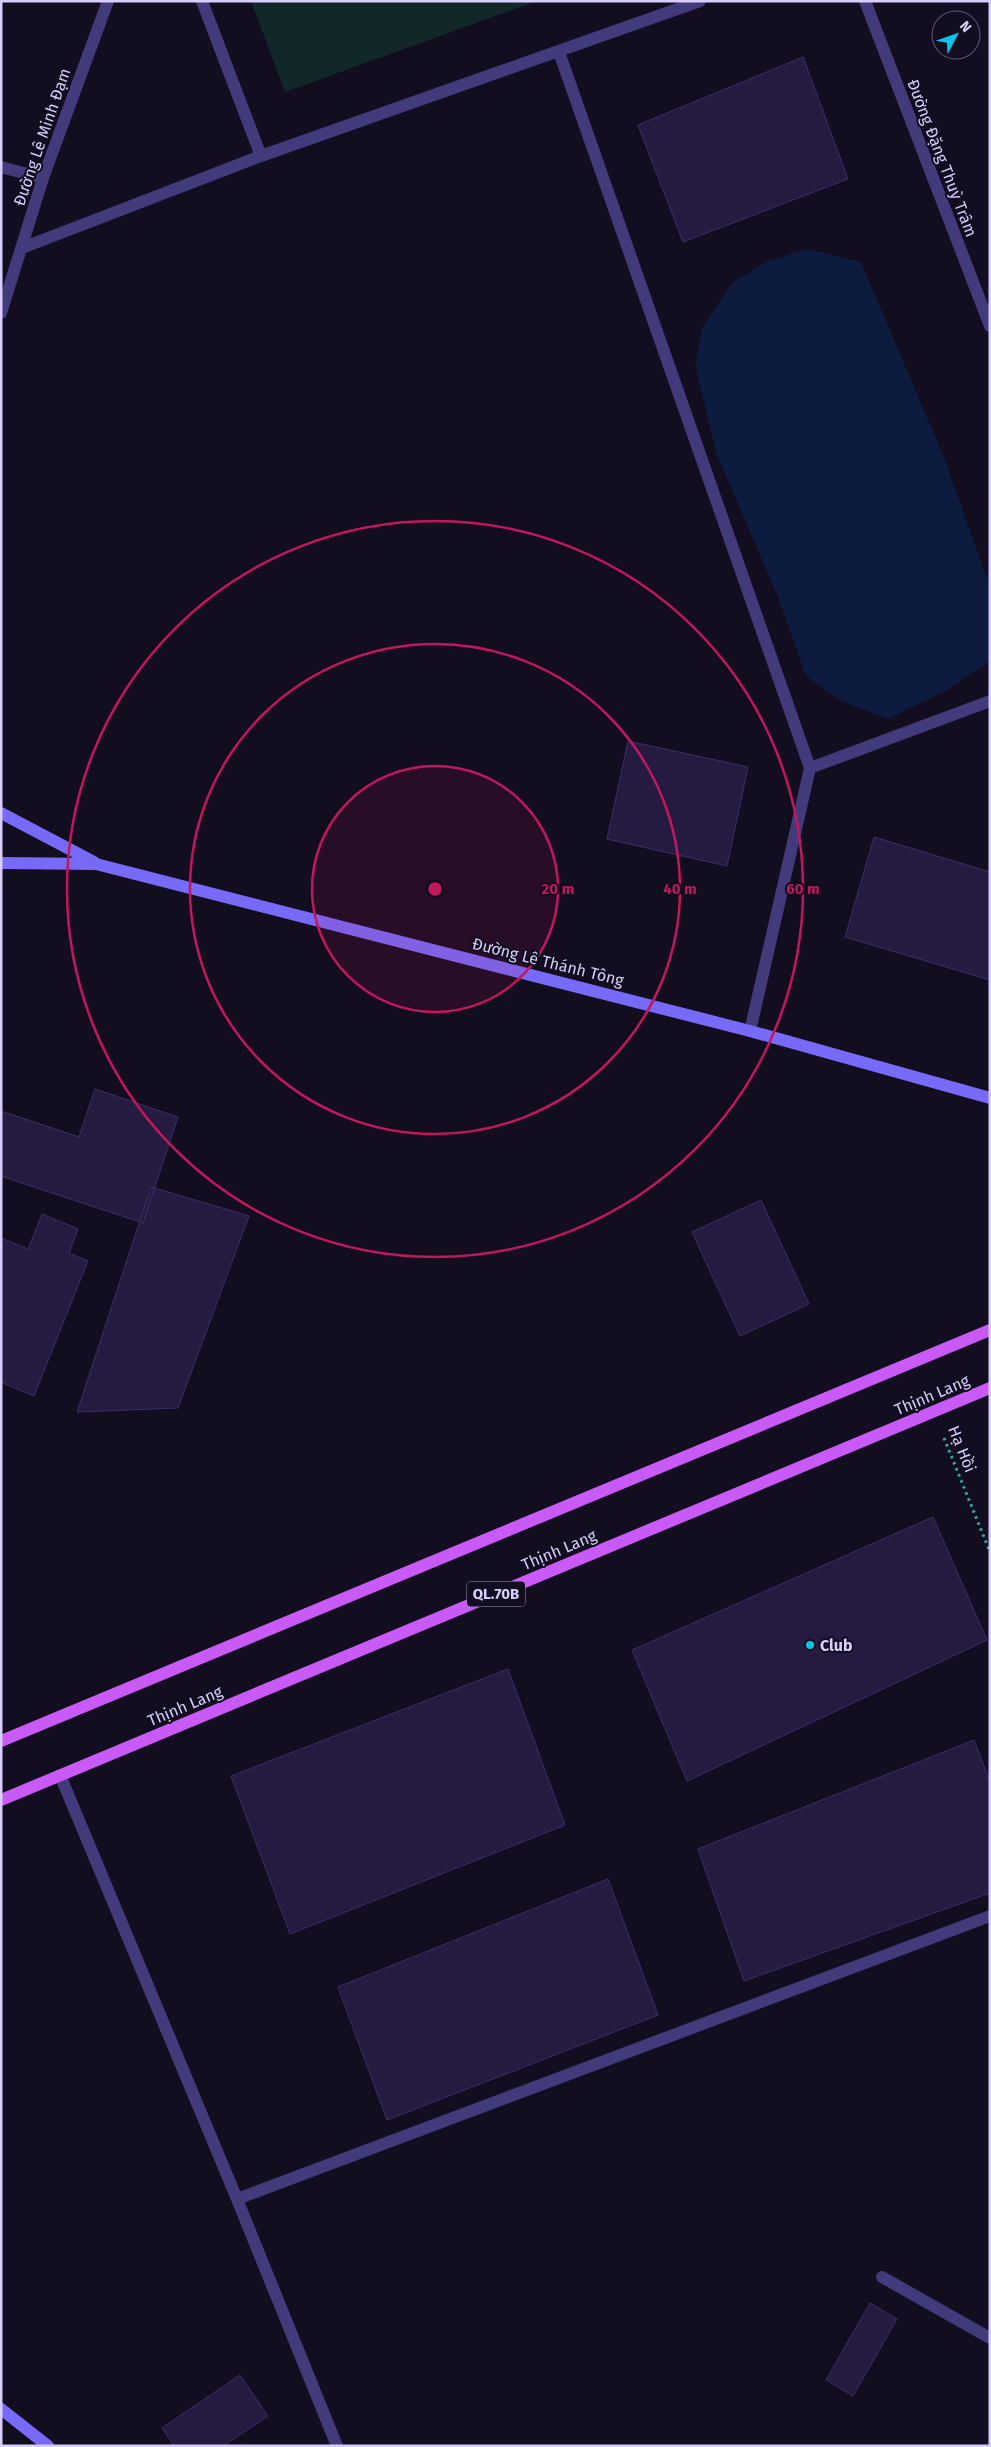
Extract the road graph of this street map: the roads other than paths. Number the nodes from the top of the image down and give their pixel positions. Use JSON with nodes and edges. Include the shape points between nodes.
{"nodes":[{"id":1,"x":108,"y":1,"type":"edge"},
{"id":2,"x":202,"y":1,"type":"edge"},
{"id":3,"x":700,"y":1,"type":"edge"},
{"id":4,"x":865,"y":1,"type":"edge"},
{"id":5,"x":560,"y":52,"type":"junction"},
{"id":6,"x":261,"y":156,"type":"junction"},
{"id":7,"x":1,"y":167,"type":"edge"},
{"id":8,"x":43,"y":178,"type":"junction"},
{"id":9,"x":22,"y":248,"type":"junction"},
{"id":10,"x":1,"y":313,"type":"edge"},
{"id":11,"x":990,"y":326,"type":"edge"},
{"id":12,"x":990,"y":701,"type":"edge"},
{"id":13,"x":810,"y":768,"type":"junction"},
{"id":14,"x":1,"y":813,"type":"edge"},
{"id":15,"x":1,"y":863,"type":"edge"},
{"id":16,"x":96,"y":864,"type":"junction"},
{"id":17,"x":750,"y":1030,"type":"junction"},
{"id":18,"x":990,"y":1098,"type":"edge"},
{"id":19,"x":990,"y":1330,"type":"edge"},
{"id":20,"x":990,"y":1388,"type":"edge"},
{"id":21,"x":1,"y":1741,"type":"edge"},
{"id":22,"x":60,"y":1775,"type":"junction"},
{"id":23,"x":1,"y":1800,"type":"edge"},
{"id":24,"x":989,"y":1918,"type":"edge"},
{"id":25,"x":237,"y":2199,"type":"junction"},
{"id":26,"x":882,"y":2277,"type":"dead end"},
{"id":27,"x":990,"y":2338,"type":"edge"},
{"id":28,"x":1,"y":2409,"type":"edge"},
{"id":29,"x":48,"y":2446,"type":"edge"},
{"id":30,"x":337,"y":2446,"type":"edge"}],
"edges":[{"from":1,"to":8,"type":"street","name":"Đường Lê Minh Đạm"},
{"from":2,"to":6,"type":"street"},
{"from":3,"to":5,"type":"street"},
{"from":4,"to":11,"type":"street","name":"Đường Đặng Thuỳ Trâm"},
{"from":5,"to":6,"type":"street"},
{"from":5,"to":13,"type":"street"},
{"from":6,"to":9,"type":"street"},
{"from":7,"to":8,"type":"street"},
{"from":8,"to":9,"type":"street","name":"Đường Lê Minh Đạm"},
{"from":9,"to":10,"type":"street","name":"Đường Lê Minh Đạm"},
{"from":12,"to":13,"type":"street"},
{"from":13,"to":17,"type":"street"},
{"from":14,"to":16,"type":"main road","name":"Đường Lê Thánh Tông"},
{"from":15,"to":16,"type":"main road","name":"Đường Lê Thánh Tông"},
{"from":16,"to":17,"type":"main road","name":"Đường Lê Thánh Tông"},
{"from":17,"to":18,"type":"main road","name":"Đường Lê Thánh Tông"},
{"from":19,"to":21,"type":"main road"},
{"from":20,"to":22,"type":"main road","name":"Thịnh Lang","number":"QL.70B"},
{"from":22,"to":23,"type":"main road","name":"Thịnh Lang","number":"QL.70B"},
{"from":22,"to":25,"type":"street"},
{"from":24,"to":25,"type":"street"},
{"from":25,"to":30,"type":"street"},
{"from":26,"to":27,"type":"street"},
{"from":28,"to":29,"type":"main road"}]}
